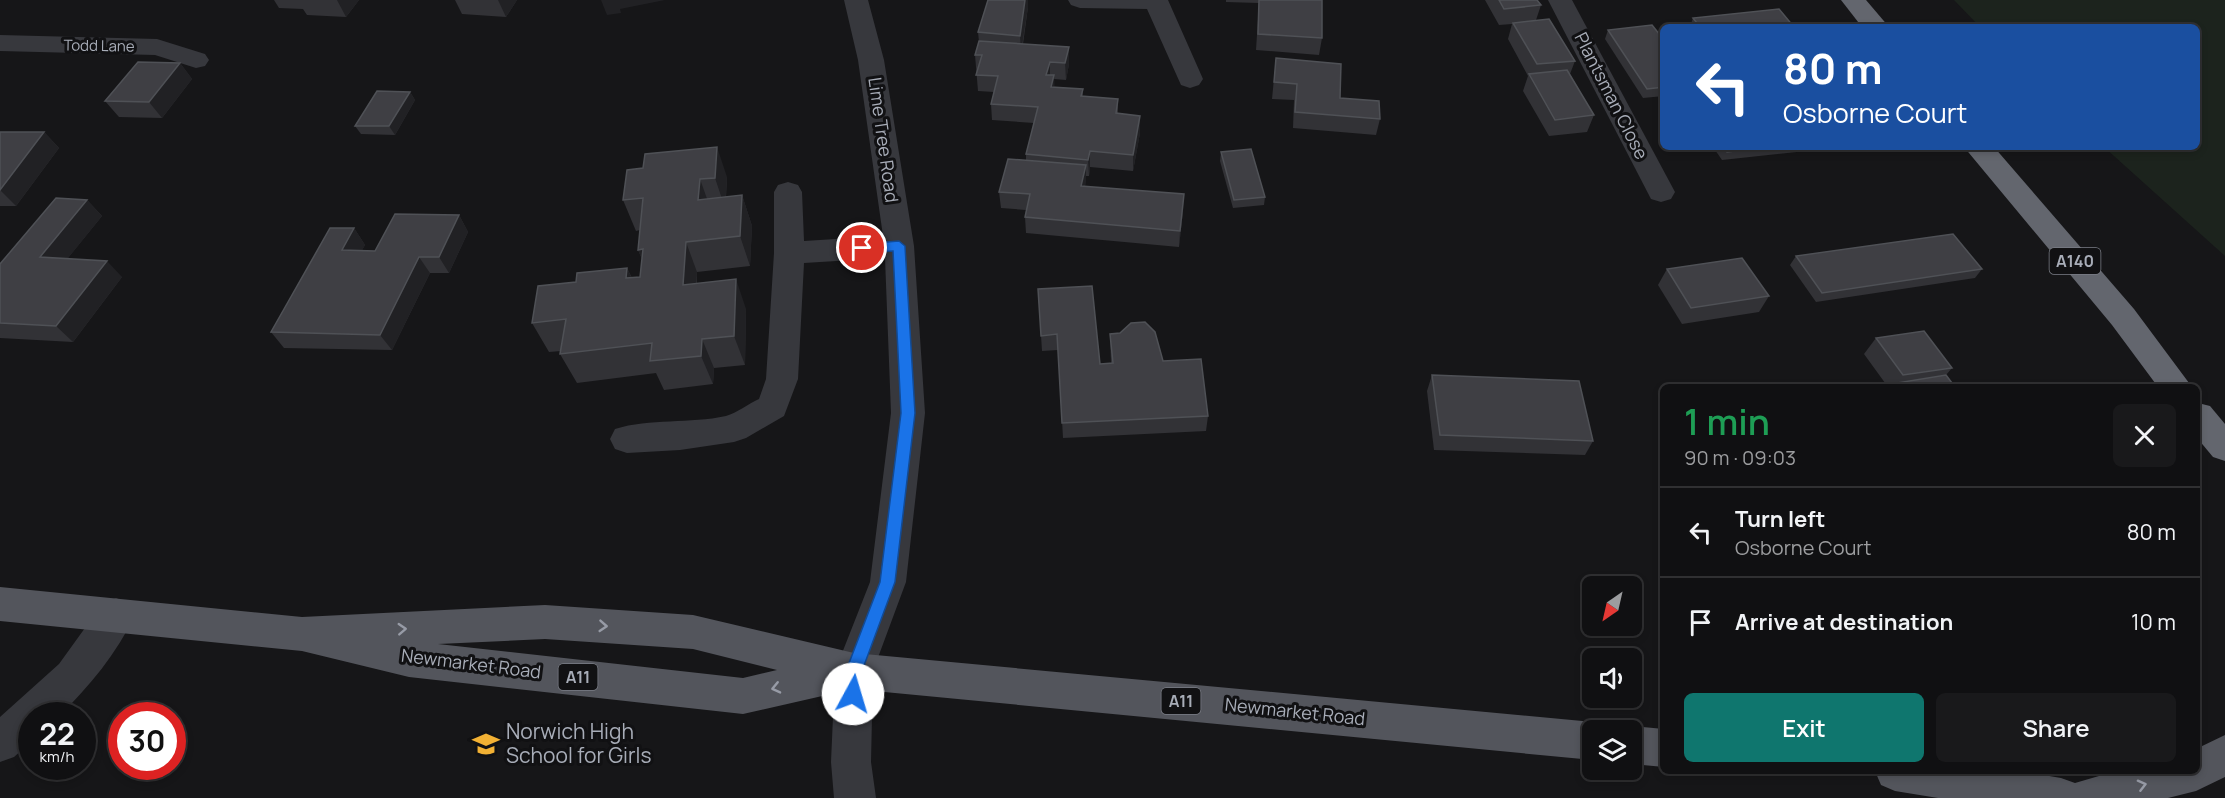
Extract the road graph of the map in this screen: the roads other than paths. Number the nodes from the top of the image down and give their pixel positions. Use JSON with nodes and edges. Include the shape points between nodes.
{"nodes":[{"id":1,"x":856,"y":0,"type":"edge"},
{"id":2,"x":1080,"y":0,"type":"edge"},
{"id":3,"x":1560,"y":0,"type":"edge"},
{"id":4,"x":1853,"y":0,"type":"edge"},
{"id":5,"x":1157,"y":1,"type":"edge"},
{"id":6,"x":1873,"y":24,"type":"edge"},
{"id":7,"x":0,"y":43,"type":"edge"},
{"id":8,"x":196,"y":60,"type":"dead end"},
{"id":9,"x":1190,"y":79,"type":"dead end"},
{"id":10,"x":1981,"y":150,"type":"edge"},
{"id":11,"x":788,"y":192,"type":"dead end"},
{"id":12,"x":1661,"y":192,"type":"dead end"},
{"id":13,"x":899,"y":246,"type":"junction"},
{"id":14,"x":789,"y":253,"type":"junction"},
{"id":15,"x":2174,"y":384,"type":"edge"},
{"id":16,"x":2211,"y":432,"type":"edge"},
{"id":17,"x":627,"y":439,"type":"dead end"},
{"id":18,"x":2225,"y":467,"type":"edge"},
{"id":19,"x":0,"y":604,"type":"edge"},
{"id":20,"x":116,"y":615,"type":"junction"},
{"id":21,"x":302,"y":634,"type":"junction"},
{"id":22,"x":854,"y":671,"type":"junction"},
{"id":23,"x":1582,"y":740,"type":"edge"},
{"id":24,"x":0,"y":743,"type":"edge"},
{"id":25,"x":1642,"y":746,"type":"edge"},
{"id":26,"x":1660,"y":748,"type":"edge"},
{"id":27,"x":2225,"y":755,"type":"edge"},
{"id":28,"x":2200,"y":769,"type":"edge"},
{"id":29,"x":1913,"y":774,"type":"edge"},
{"id":30,"x":2185,"y":774,"type":"edge"},
{"id":31,"x":855,"y":798,"type":"edge"},
{"id":32,"x":2061,"y":798,"type":"edge"},
{"id":33,"x":2089,"y":798,"type":"edge"}],
"edges":[{"from":1,"to":13,"type":"street","name":"Lime Tree Road","via":[[871,60]]},
{"from":2,"to":5,"type":"street"},
{"from":3,"to":12,"type":"street","name":"Plantsman Close"},
{"from":4,"to":6,"type":"highway"},
{"from":5,"to":9,"type":"street"},
{"from":7,"to":8,"type":"street","name":"Todd Lane","via":[[157,47]]},
{"from":10,"to":15,"type":"highway","number":"A140","via":[[2123,317]]},
{"from":11,"to":14,"type":"street"},
{"from":13,"to":14,"type":"street"},
{"from":13,"to":22,"type":"street","name":"Lime Tree Road","via":[[908,413],[888,582]]},
{"from":14,"to":17,"type":"street","via":[[782,379],[772,407],[734,428]]},
{"from":16,"to":18,"type":"highway"},
{"from":19,"to":20,"type":"main road","name":"Newmarket Road","number":"A11"},
{"from":20,"to":21,"type":"main road","name":"Newmarket Road","number":"A11"},
{"from":20,"to":24,"type":"street","via":[[73,677]]},
{"from":21,"to":22,"type":"main road","name":"Newmarket Road","number":"A11","one_way":true,"via":[[556,623],[693,632]]},
{"from":22,"to":21,"type":"main road","name":"Newmarket Road","number":"A11","one_way":true,"via":[[743,696],[409,659]]},
{"from":22,"to":23,"type":"main road","name":"Newmarket Road","number":"A11"},
{"from":22,"to":31,"type":"street","name":"Lime Tree Road","via":[[851,762]]},
{"from":25,"to":26,"type":"main road"},
{"from":27,"to":28,"type":"main road"},
{"from":29,"to":32,"type":"main road"},
{"from":33,"to":30,"type":"main road","one_way":true}]}
